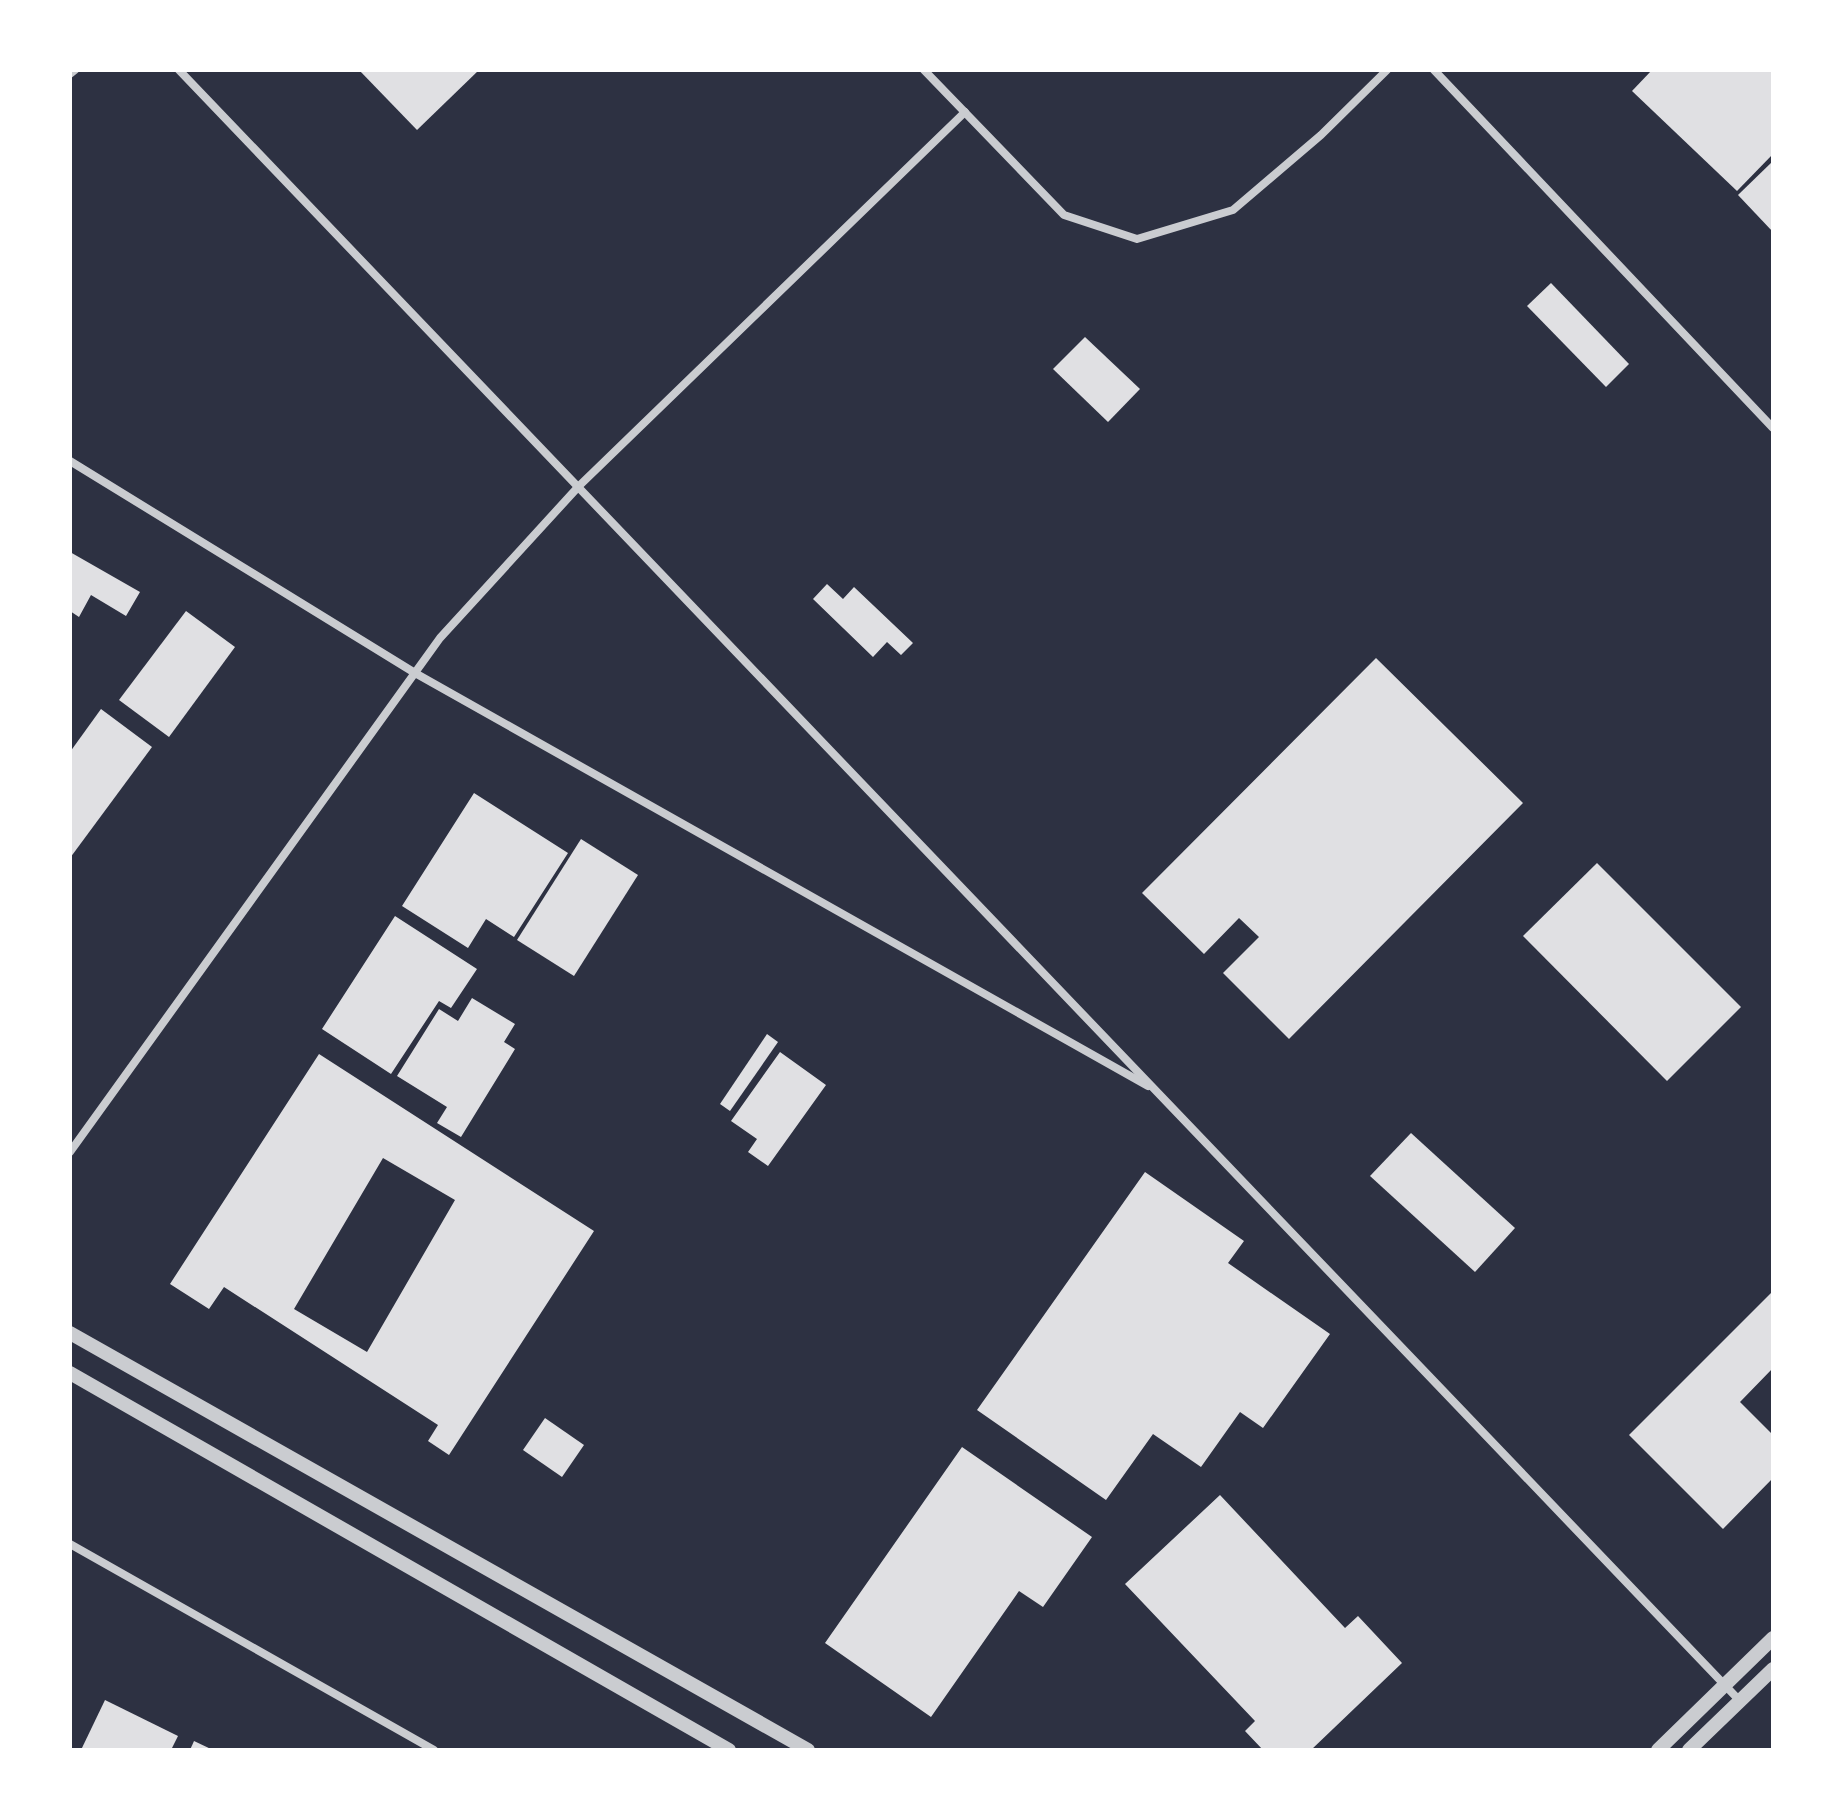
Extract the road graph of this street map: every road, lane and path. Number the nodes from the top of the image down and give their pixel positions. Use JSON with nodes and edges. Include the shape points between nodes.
{"nodes":[{"id":1,"x":75,"y":70,"type":"edge"},
{"id":2,"x":179,"y":70,"type":"edge"},
{"id":3,"x":924,"y":70,"type":"edge"},
{"id":4,"x":1387,"y":70,"type":"edge"},
{"id":5,"x":1434,"y":70,"type":"edge"},
{"id":6,"x":70,"y":74,"type":"edge"},
{"id":7,"x":965,"y":112,"type":"junction"},
{"id":8,"x":1773,"y":428,"type":"edge"},
{"id":9,"x":70,"y":461,"type":"edge"},
{"id":10,"x":579,"y":486,"type":"junction"},
{"id":11,"x":415,"y":673,"type":"junction"},
{"id":12,"x":1156,"y":1090,"type":"junction"},
{"id":13,"x":70,"y":1152,"type":"edge"},
{"id":14,"x":70,"y":1333,"type":"edge"},
{"id":15,"x":70,"y":1373,"type":"edge"},
{"id":16,"x":70,"y":1544,"type":"edge"},
{"id":17,"x":1773,"y":1638,"type":"edge"},
{"id":18,"x":1773,"y":1669,"type":"edge"},
{"id":19,"x":1725,"y":1685,"type":"junction"},
{"id":20,"x":1740,"y":1701,"type":"junction"},
{"id":21,"x":434,"y":1750,"type":"edge"},
{"id":22,"x":729,"y":1750,"type":"edge"},
{"id":23,"x":808,"y":1750,"type":"edge"},
{"id":24,"x":1658,"y":1750,"type":"edge"},
{"id":25,"x":1689,"y":1750,"type":"edge"}],
"edges":[{"from":1,"to":6,"type":"street"},
{"from":2,"to":10,"type":"street"},
{"from":3,"to":7,"type":"street"},
{"from":4,"to":7,"type":"street","via":[[1233,210],[1137,239],[1064,215]]},
{"from":5,"to":8,"type":"street"},
{"from":7,"to":10,"type":"street"},
{"from":9,"to":11,"type":"street"},
{"from":10,"to":11,"type":"street","via":[[440,638]]},
{"from":10,"to":12,"type":"street"},
{"from":11,"to":12,"type":"street"},
{"from":11,"to":13,"type":"street"},
{"from":12,"to":19,"type":"street"},
{"from":14,"to":23,"type":"street"},
{"from":15,"to":22,"type":"street"},
{"from":16,"to":21,"type":"street"},
{"from":17,"to":19,"type":"street"},
{"from":18,"to":20,"type":"street"},
{"from":19,"to":20,"type":"street"},
{"from":19,"to":24,"type":"street"},
{"from":20,"to":25,"type":"street"}]}
